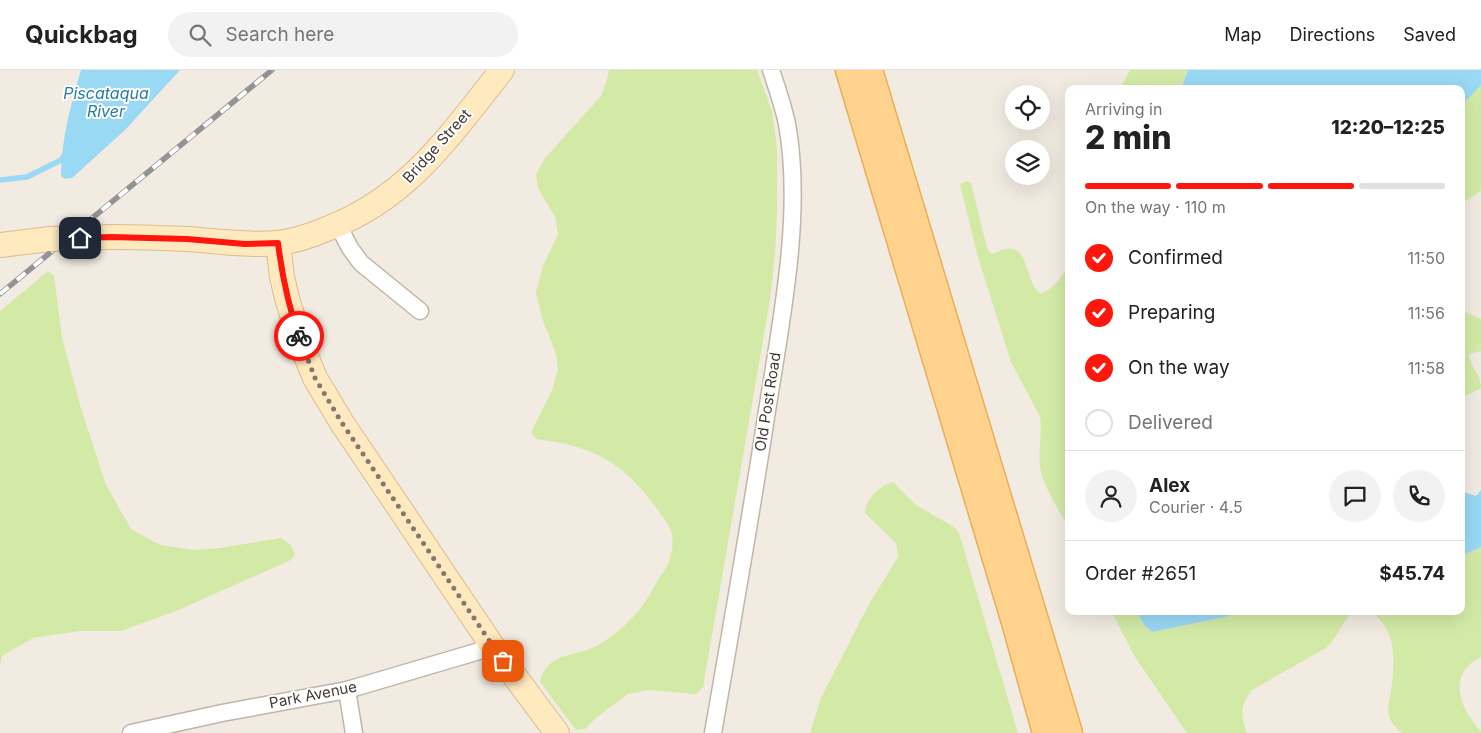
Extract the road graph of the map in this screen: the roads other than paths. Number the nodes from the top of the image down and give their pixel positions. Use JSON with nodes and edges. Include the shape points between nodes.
{"nodes":[{"id":1,"x":502,"y":70,"type":"edge"},
{"id":2,"x":771,"y":70,"type":"edge"},
{"id":3,"x":849,"y":70,"type":"edge"},
{"id":4,"x":869,"y":70,"type":"edge"},
{"id":5,"x":338,"y":225,"type":"junction"},
{"id":6,"x":278,"y":243,"type":"junction"},
{"id":7,"x":0,"y":246,"type":"edge"},
{"id":8,"x":420,"y":311,"type":"dead end"},
{"id":9,"x":493,"y":647,"type":"junction"},
{"id":10,"x":347,"y":690,"type":"junction"},
{"id":11,"x":130,"y":733,"type":"edge"},
{"id":12,"x":354,"y":733,"type":"edge"},
{"id":13,"x":557,"y":733,"type":"edge"},
{"id":14,"x":713,"y":733,"type":"edge"},
{"id":15,"x":1046,"y":733,"type":"edge"},
{"id":16,"x":1069,"y":733,"type":"edge"}],
"edges":[{"from":1,"to":5,"type":"main road","name":"Bridge Street","via":[[412,177],[378,204]]},
{"from":2,"to":14,"type":"street","name":"Old Post Road","via":[[787,126],[792,189],[790,243],[758,467]]},
{"from":3,"to":15,"type":"main road"},
{"from":4,"to":16,"type":"main road"},
{"from":5,"to":6,"type":"main road","name":"Bridge Street"},
{"from":5,"to":8,"type":"street","via":[[361,262]]},
{"from":6,"to":7,"type":"main road","name":"Bridge Street","bridge":true,"via":[[111,237],[50,239]]},
{"from":6,"to":9,"type":"main road","via":[[288,302],[315,378]]},
{"from":9,"to":10,"type":"street","name":"Park Avenue"},
{"from":9,"to":13,"type":"main road"},
{"from":10,"to":11,"type":"street","name":"Park Avenue"},
{"from":10,"to":12,"type":"street"}]}
